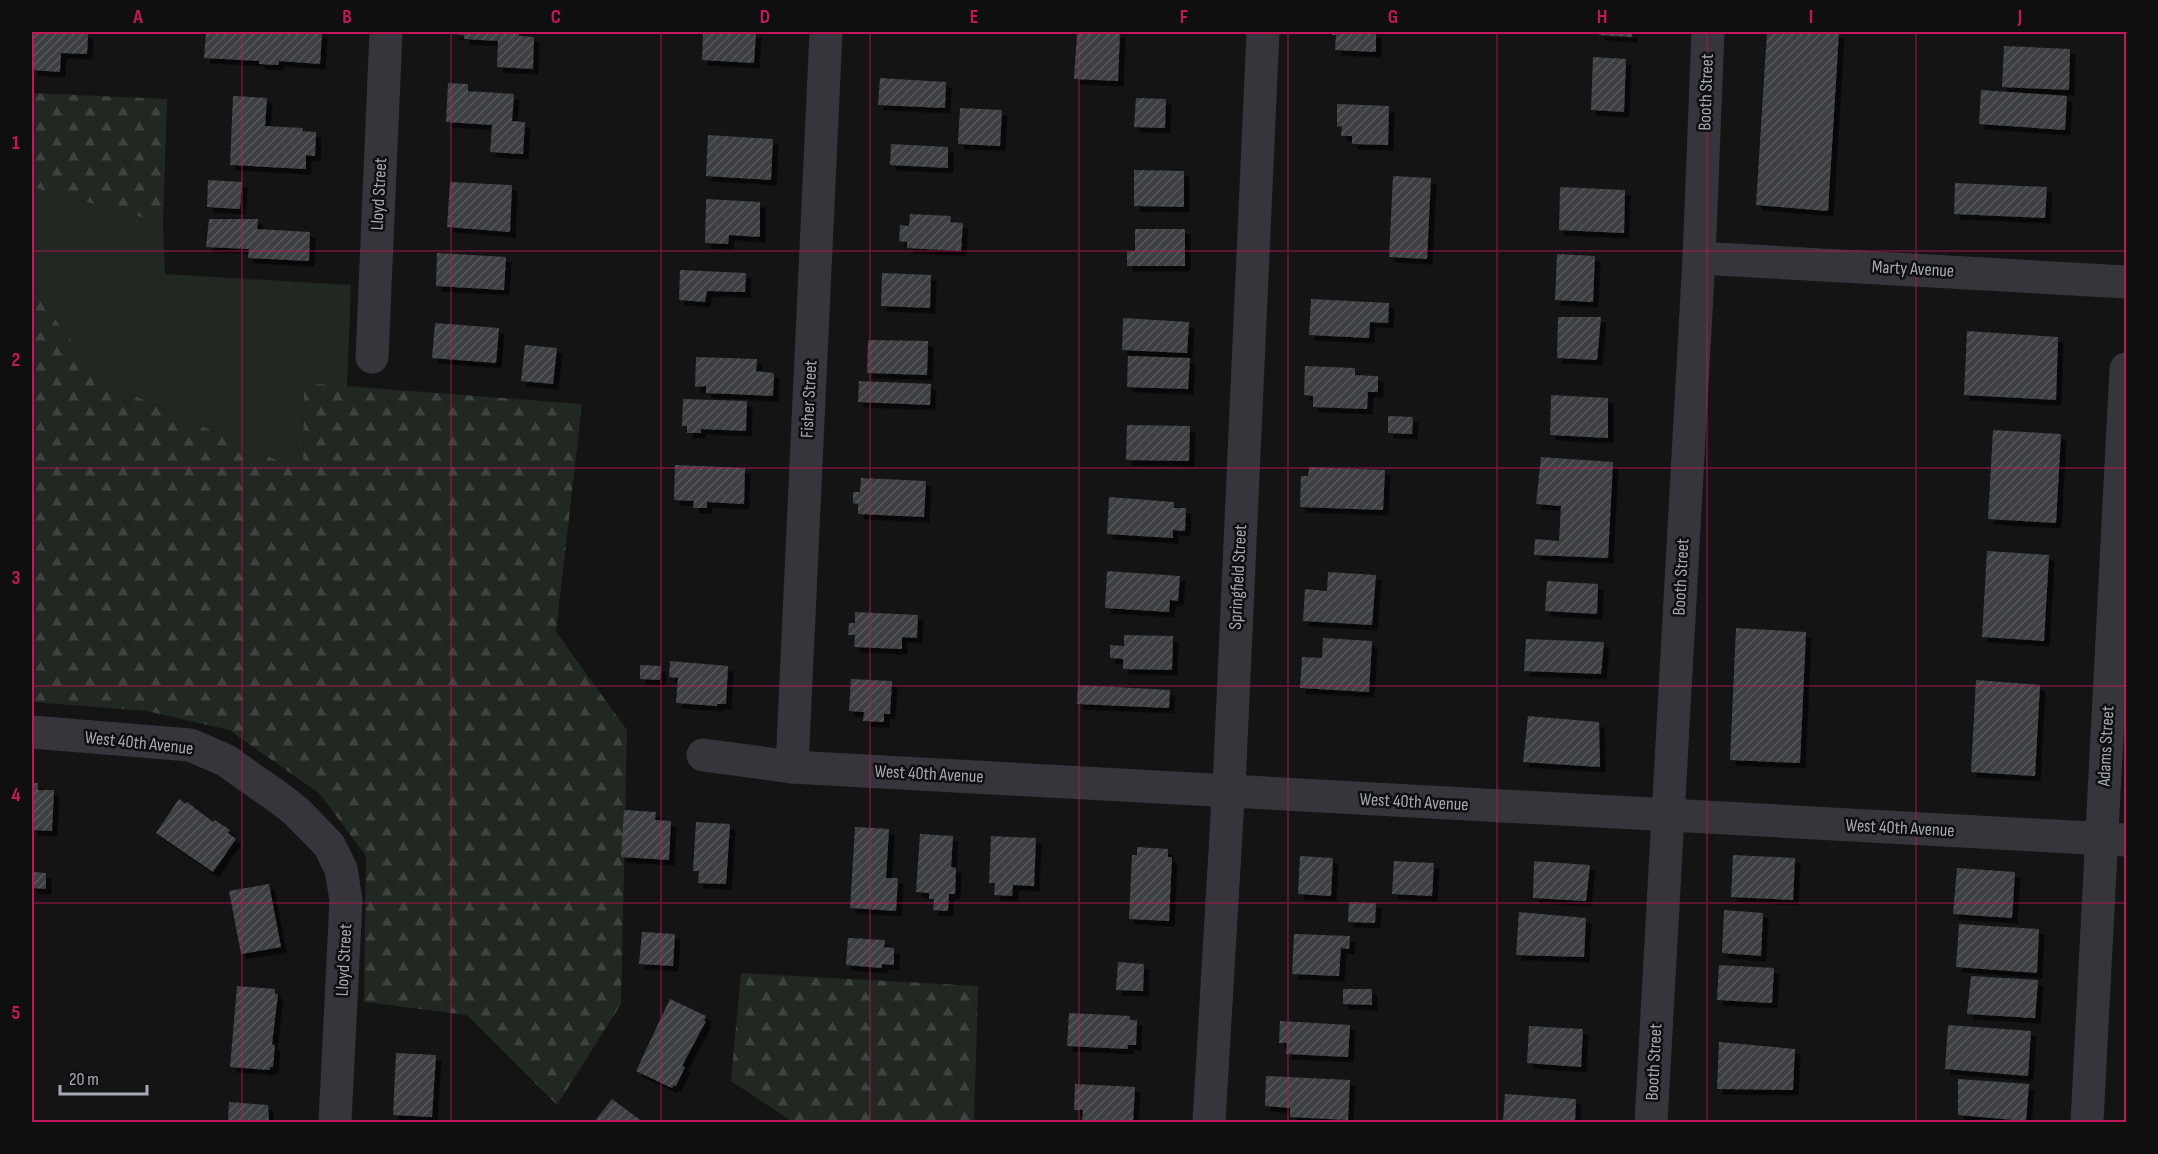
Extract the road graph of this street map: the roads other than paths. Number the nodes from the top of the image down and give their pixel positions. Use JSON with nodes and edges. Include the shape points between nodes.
{"nodes":[{"id":1,"x":386,"y":32,"type":"edge"},
{"id":2,"x":826,"y":32,"type":"edge"},
{"id":3,"x":1263,"y":32,"type":"edge"},
{"id":4,"x":1708,"y":32,"type":"edge"},
{"id":5,"x":1699,"y":258,"type":"junction"},
{"id":6,"x":2127,"y":282,"type":"edge"},
{"id":7,"x":372,"y":357,"type":"dead end"},
{"id":8,"x":2127,"y":369,"type":"edge"},
{"id":9,"x":32,"y":732,"type":"edge"},
{"id":10,"x":703,"y":755,"type":"dead end"},
{"id":11,"x":792,"y":767,"type":"junction"},
{"id":12,"x":1228,"y":791,"type":"junction"},
{"id":13,"x":298,"y":813,"type":"joint"},
{"id":14,"x":1668,"y":816,"type":"junction"},
{"id":15,"x":2114,"y":840,"type":"edge"},
{"id":16,"x":335,"y":1122,"type":"edge"},
{"id":17,"x":1209,"y":1122,"type":"edge"},
{"id":18,"x":1651,"y":1122,"type":"edge"},
{"id":19,"x":2087,"y":1122,"type":"edge"}],
"edges":[{"from":1,"to":7,"type":"street","name":"Lloyd Street"},
{"from":2,"to":11,"type":"street","name":"Fisher Street"},
{"from":3,"to":12,"type":"street","name":"Springfield Street"},
{"from":4,"to":5,"type":"street","name":"Booth Street"},
{"from":5,"to":6,"type":"street","name":"Marty Avenue"},
{"from":5,"to":14,"type":"street","name":"Booth Street"},
{"from":8,"to":15,"type":"street","name":"Adams Street"},
{"from":9,"to":13,"type":"street","name":"West 40th Avenue","via":[[190,744],[225,760]]},
{"from":10,"to":11,"type":"street","name":"West 40th Avenue"},
{"from":11,"to":12,"type":"street","name":"West 40th Avenue"},
{"from":12,"to":14,"type":"street","name":"West 40th Avenue"},
{"from":12,"to":17,"type":"street","name":"Springfield Street"},
{"from":13,"to":16,"type":"street","name":"Lloyd Street","via":[[329,845],[341,869],[346,900]]},
{"from":14,"to":15,"type":"street","name":"West 40th Avenue"},
{"from":14,"to":18,"type":"street","name":"Booth Street"},
{"from":15,"to":19,"type":"street","name":"Adams Street"}]}
